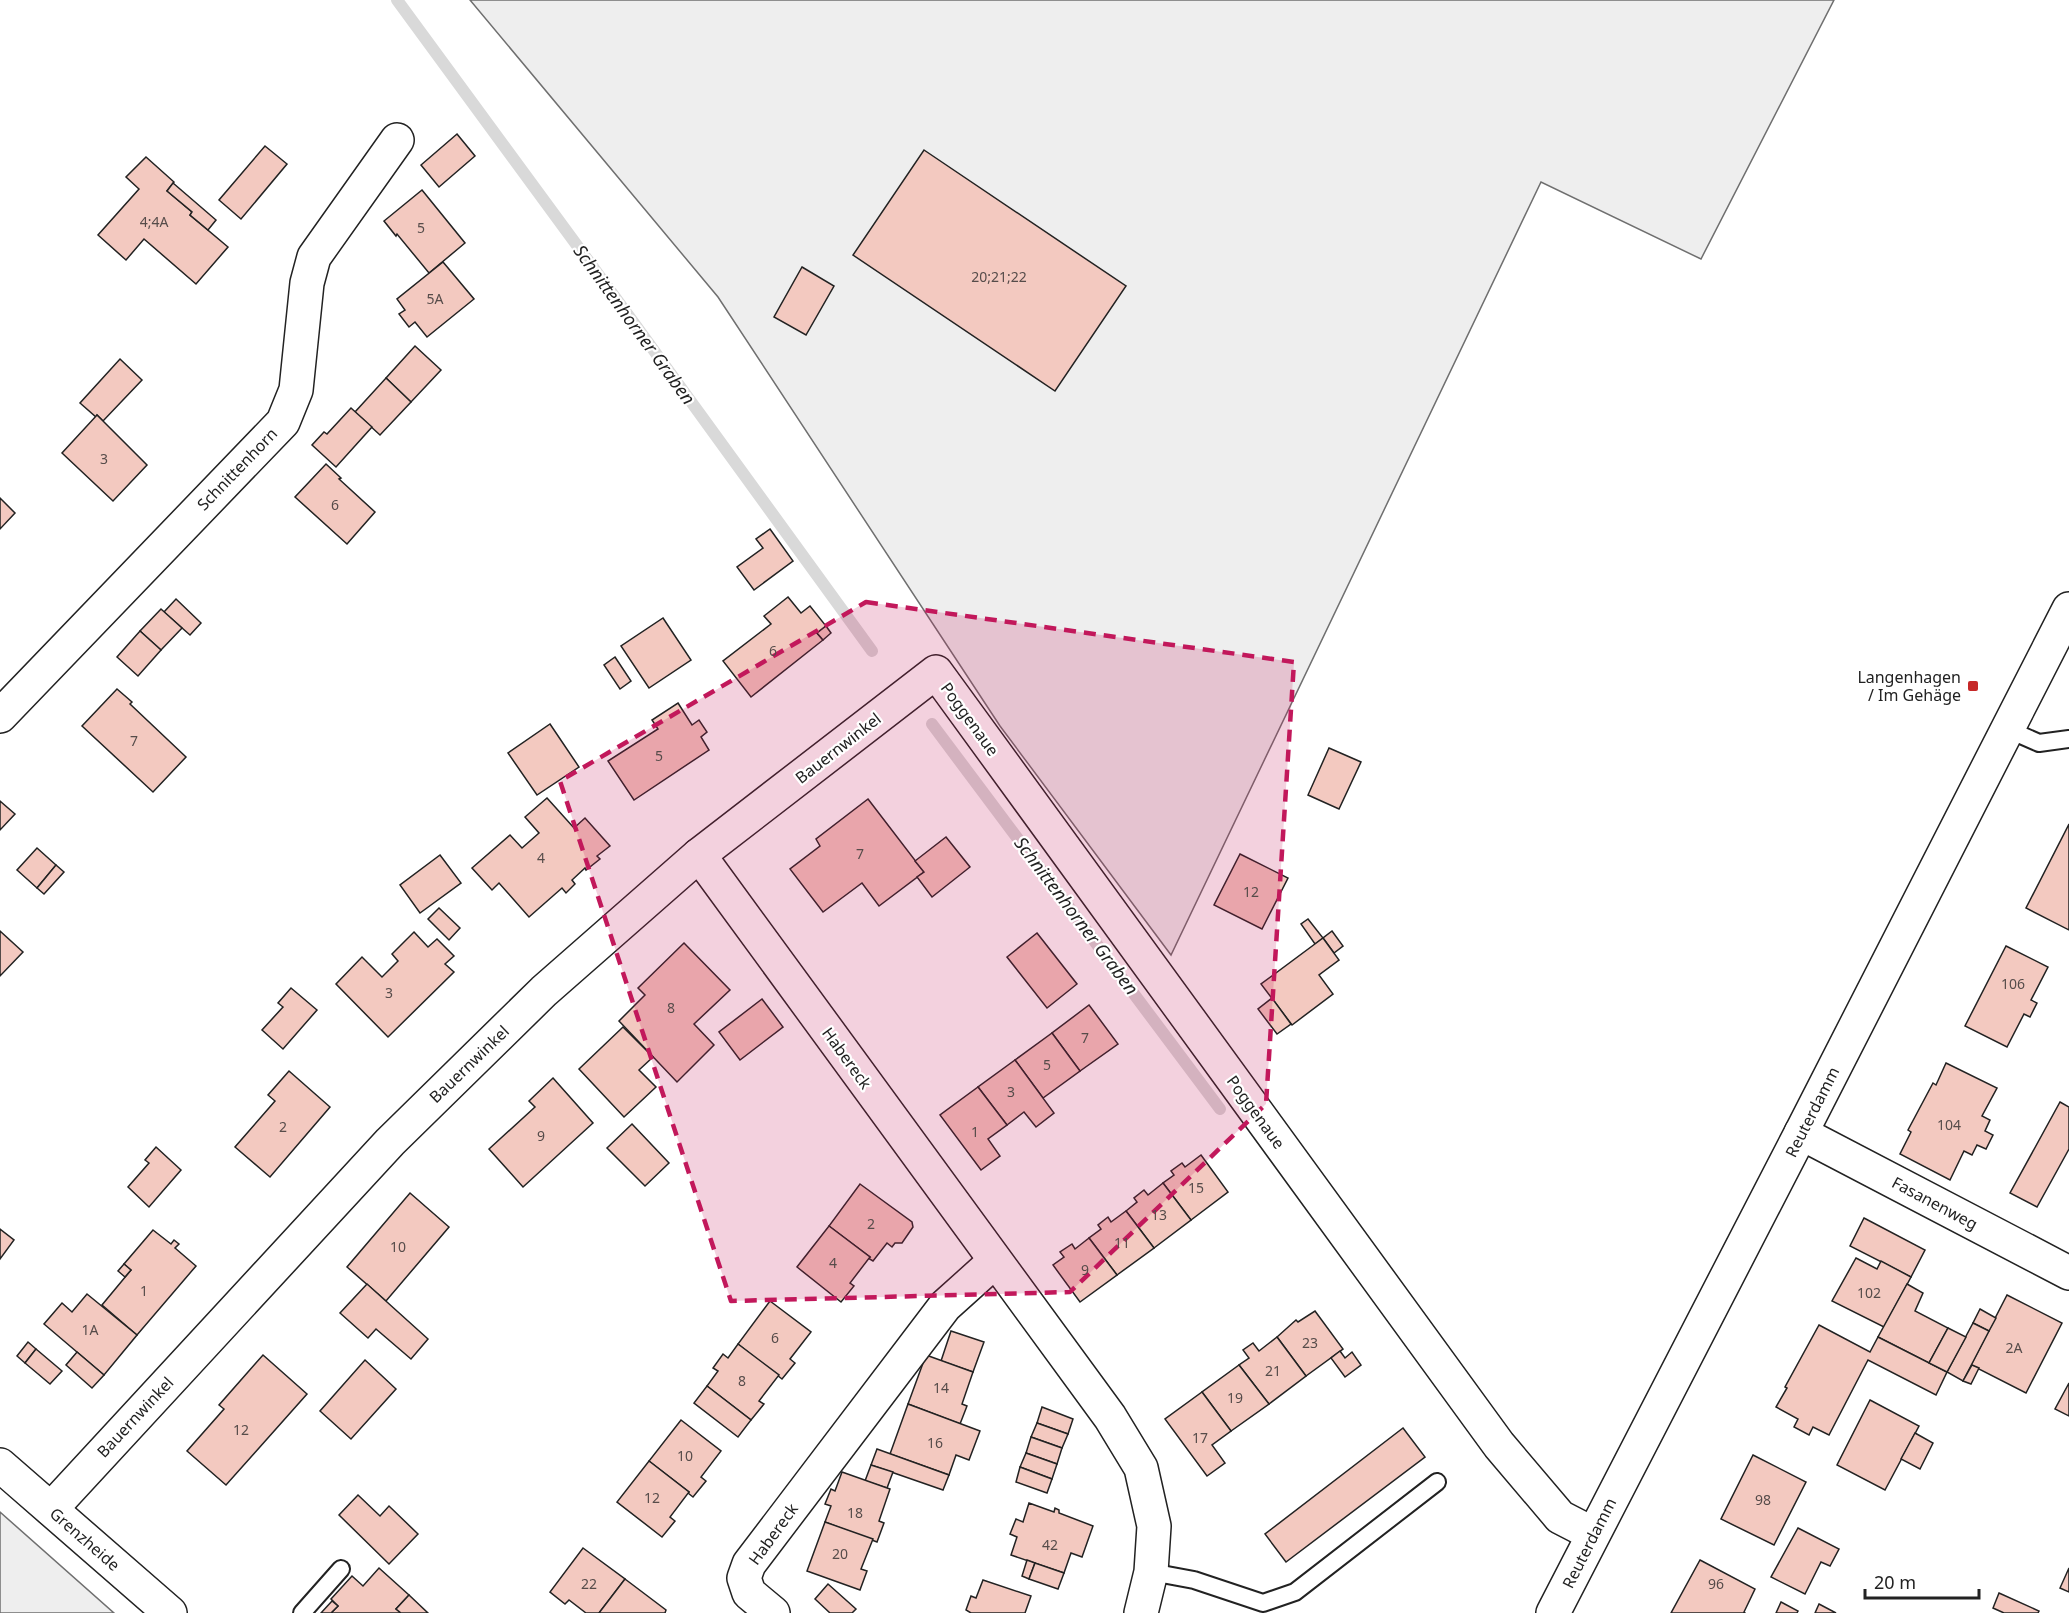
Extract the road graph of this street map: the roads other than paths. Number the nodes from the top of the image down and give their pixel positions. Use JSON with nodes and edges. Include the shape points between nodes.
{"nodes":[{"id":1,"x":397,"y":140,"type":"dead end"},
{"id":2,"x":2069,"y":609,"type":"edge"},
{"id":3,"x":936,"y":672,"type":"joint"},
{"id":4,"x":0,"y":716,"type":"edge"},
{"id":5,"x":2007,"y":729,"type":"junction"},
{"id":6,"x":2069,"y":739,"type":"edge"},
{"id":7,"x":699,"y":855,"type":"junction"},
{"id":8,"x":1802,"y":1133,"type":"junction"},
{"id":9,"x":995,"y":1261,"type":"junction"},
{"id":10,"x":2069,"y":1273,"type":"edge"},
{"id":11,"x":0,"y":1465,"type":"edge"},
{"id":12,"x":1437,"y":1482,"type":"dead end"},
{"id":13,"x":51,"y":1509,"type":"junction"},
{"id":14,"x":1593,"y":1534,"type":"junction"},
{"id":15,"x":341,"y":1569,"type":"dead end"},
{"id":16,"x":1151,"y":1572,"type":"junction"},
{"id":17,"x":160,"y":1610,"type":"edge"},
{"id":18,"x":302,"y":1613,"type":"edge"},
{"id":19,"x":773,"y":1613,"type":"edge"},
{"id":20,"x":1141,"y":1613,"type":"edge"},
{"id":21,"x":1553,"y":1613,"type":"edge"}],
"edges":[{"from":1,"to":4,"type":"street","name":"Schnittenhorn","via":[[314,257],[296,390],[283,422]]},
{"from":2,"to":5,"type":"street","name":"Reuterdamm"},
{"from":3,"to":7,"type":"street","name":"Bauernwinkel"},
{"from":3,"to":14,"type":"street","name":"Poggenaue","via":[[1499,1445],[1560,1517]]},
{"from":5,"to":6,"type":"lane","via":[[2039,743]]},
{"from":5,"to":8,"type":"street","name":"Reuterdamm"},
{"from":7,"to":9,"type":"street","name":"Habereck"},
{"from":7,"to":13,"type":"street","name":"Bauernwinkel","via":[[544,991],[390,1142]]},
{"from":8,"to":10,"type":"street","name":"Fasanenweg"},
{"from":8,"to":14,"type":"street","name":"Reuterdamm"},
{"from":9,"to":16,"type":"street","name":"Habereck","via":[[1110,1417],[1141,1468],[1154,1526]]},
{"from":9,"to":19,"type":"street","name":"Habereck","via":[[945,1306],[749,1564],[744,1578],[749,1593]]},
{"from":11,"to":13,"type":"street","name":"Grenzheide"},
{"from":12,"to":16,"type":"lane","via":[[1295,1592],[1263,1603],[1194,1580]]},
{"from":13,"to":17,"type":"street","name":"Grenzheide"},
{"from":14,"to":21,"type":"street","name":"Reuterdamm"},
{"from":15,"to":18,"type":"lane"},
{"from":16,"to":20,"type":"street","name":"Habereck"}]}
